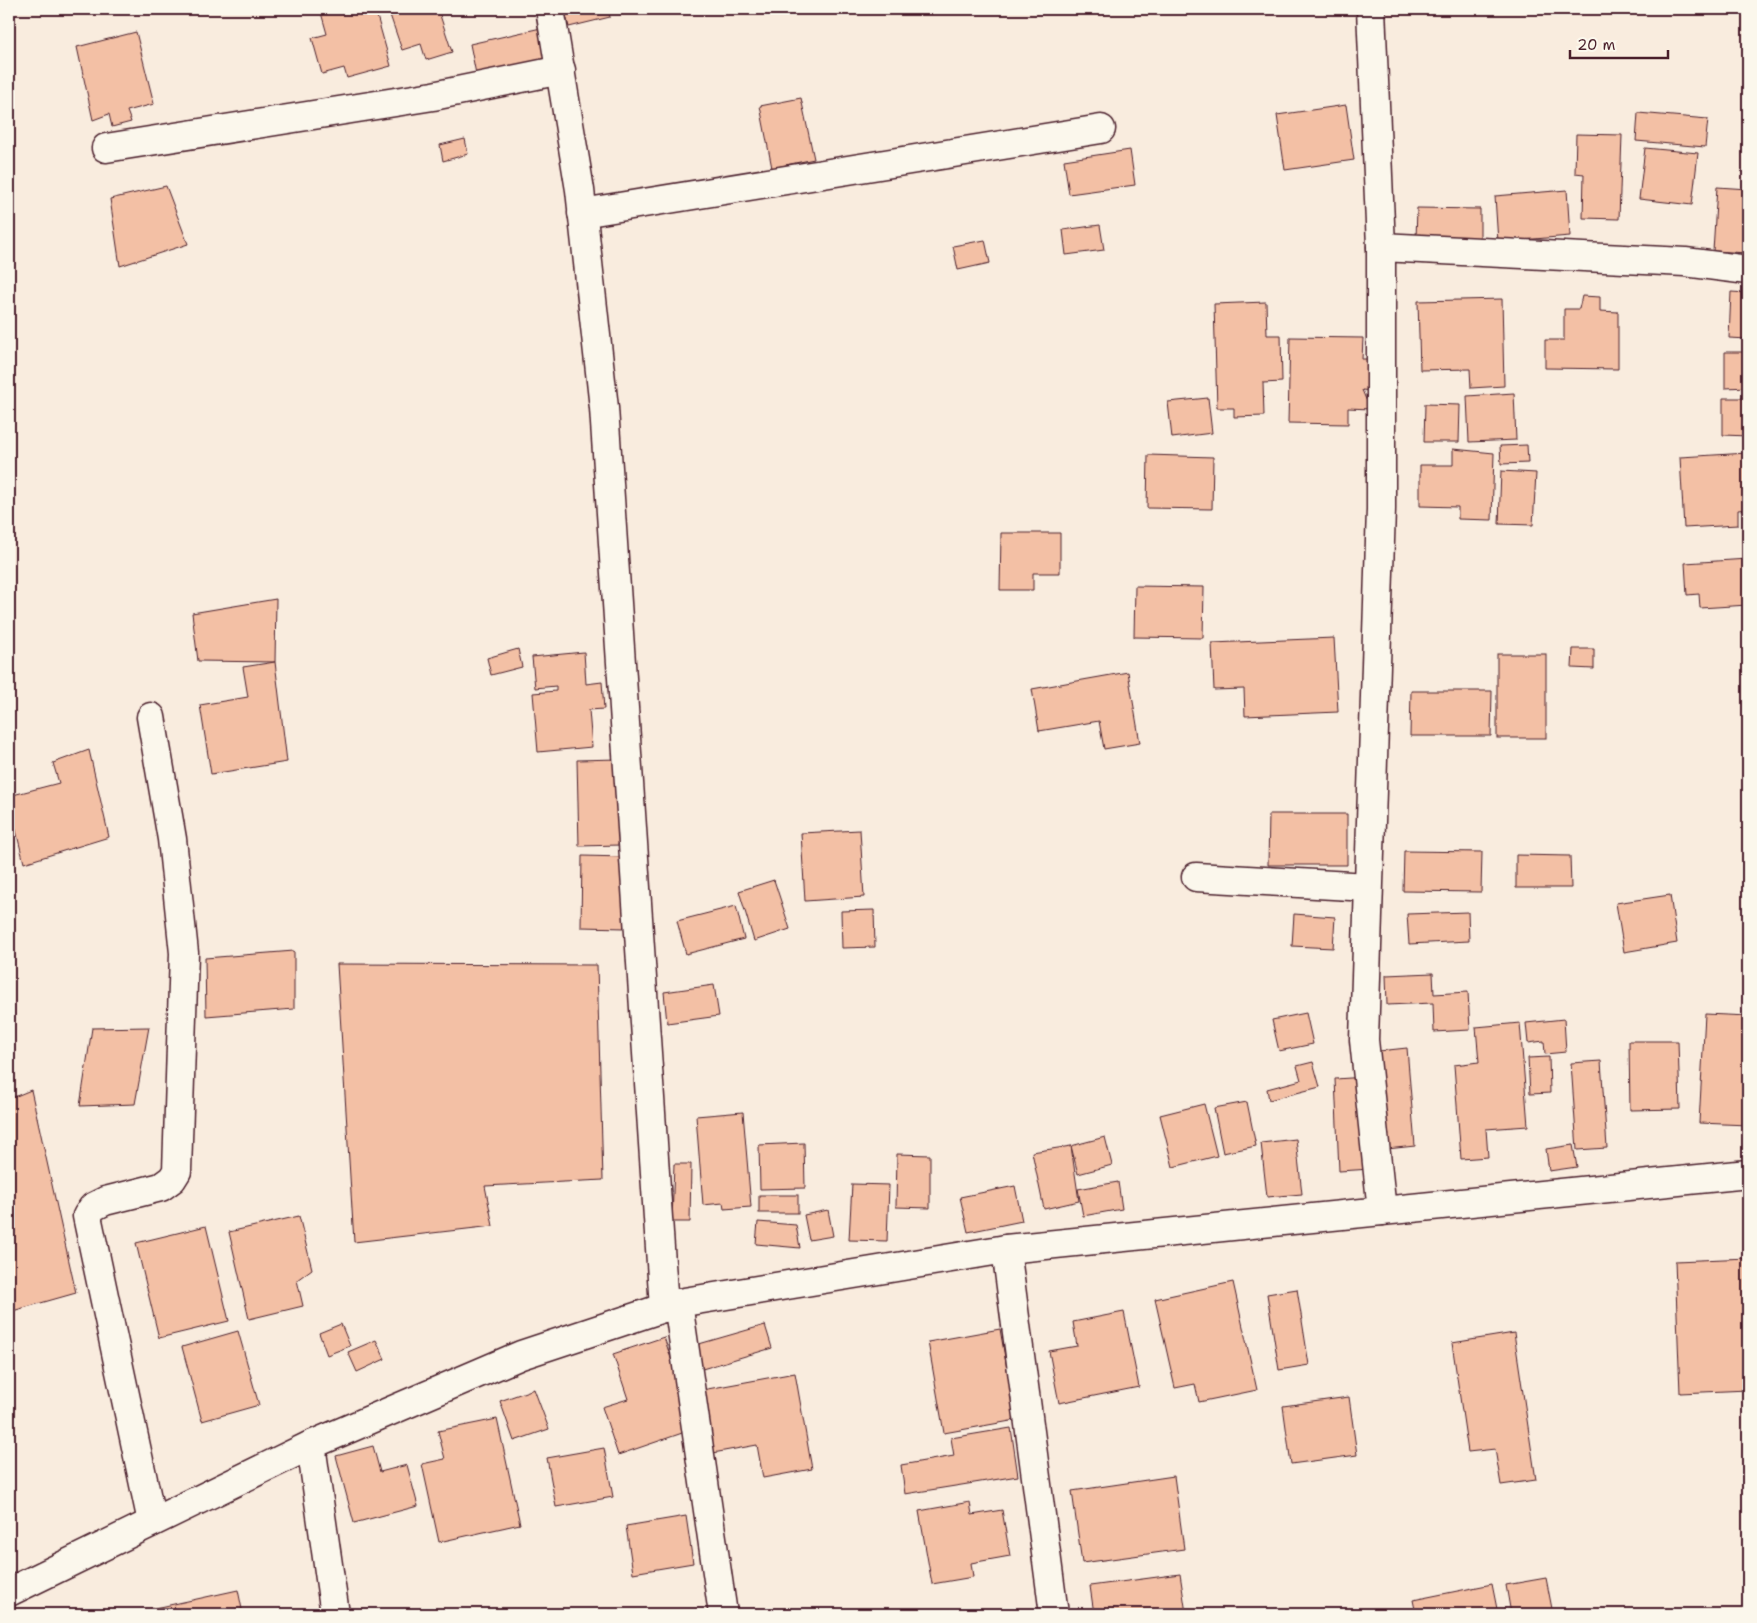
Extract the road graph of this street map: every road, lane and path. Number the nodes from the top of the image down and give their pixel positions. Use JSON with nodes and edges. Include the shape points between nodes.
{"nodes":[{"id":1,"x":550,"y":9,"type":"edge"},
{"id":2,"x":1371,"y":9,"type":"edge"},
{"id":3,"x":561,"y":70,"type":"junction"},
{"id":4,"x":1101,"y":129,"type":"dead end"},
{"id":5,"x":106,"y":148,"type":"dead end"},
{"id":6,"x":582,"y":213,"type":"junction"},
{"id":7,"x":1381,"y":247,"type":"junction"},
{"id":8,"x":1748,"y":270,"type":"edge"},
{"id":9,"x":151,"y":717,"type":"dead end"},
{"id":10,"x":1196,"y":877,"type":"dead end"},
{"id":11,"x":1368,"y":887,"type":"junction"},
{"id":12,"x":1748,"y":1174,"type":"edge"},
{"id":13,"x":1382,"y":1211,"type":"junction"},
{"id":14,"x":1006,"y":1249,"type":"junction"},
{"id":15,"x":671,"y":1306,"type":"junction"},
{"id":16,"x":312,"y":1445,"type":"junction"},
{"id":17,"x":152,"y":1522,"type":"junction"},
{"id":18,"x":9,"y":1592,"type":"edge"},
{"id":19,"x":335,"y":1614,"type":"edge"},
{"id":20,"x":723,"y":1614,"type":"edge"},
{"id":21,"x":1054,"y":1614,"type":"edge"}],
"edges":[{"from":1,"to":3,"type":"main road"},
{"from":2,"to":7,"type":"main road"},
{"from":3,"to":5,"type":"main road","via":[[433,96]]},
{"from":3,"to":6,"type":"main road"},
{"from":4,"to":6,"type":"main road"},
{"from":6,"to":15,"type":"main road","via":[[604,408]]},
{"from":7,"to":8,"type":"main road","via":[[1686,262]]},
{"from":7,"to":11,"type":"main road","via":[[1381,509]]},
{"from":9,"to":17,"type":"main road","via":[[172,839],[184,953],[178,1171],[161,1187],[105,1201],[93,1207],[87,1216]]},
{"from":10,"to":11,"type":"main road"},
{"from":11,"to":13,"type":"main road","via":[[1364,1040]]},
{"from":12,"to":13,"type":"main road"},
{"from":13,"to":14,"type":"main road"},
{"from":14,"to":15,"type":"main road"},
{"from":14,"to":21,"type":"main road"},
{"from":15,"to":16,"type":"main road","via":[[521,1355]]},
{"from":15,"to":20,"type":"main road"},
{"from":16,"to":17,"type":"main road"},
{"from":16,"to":19,"type":"main road"},
{"from":17,"to":18,"type":"main road"}]}
